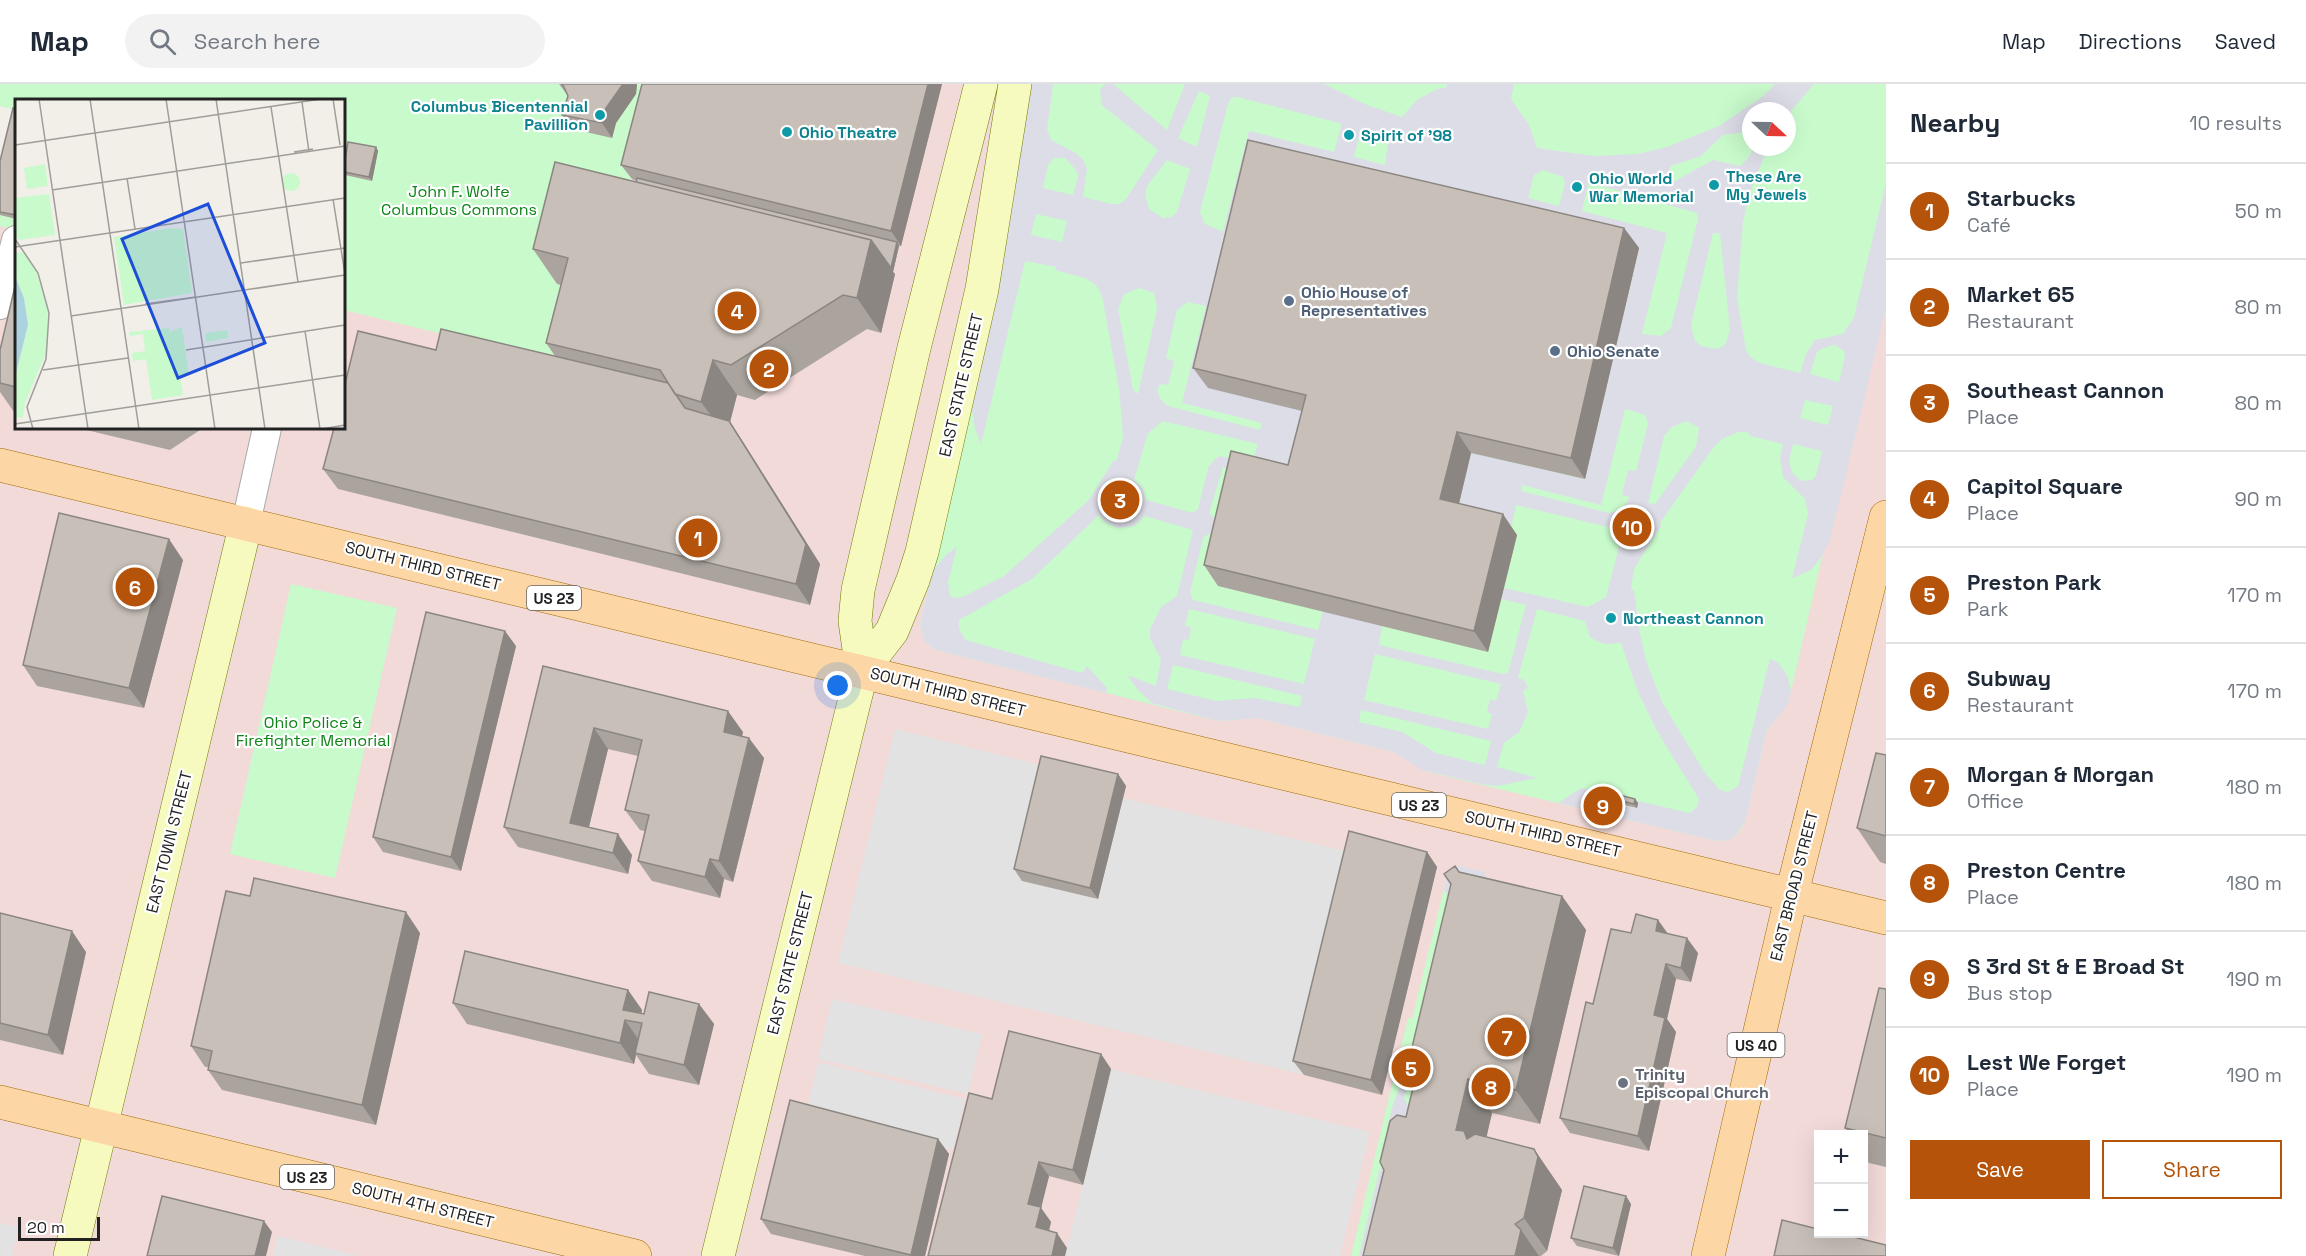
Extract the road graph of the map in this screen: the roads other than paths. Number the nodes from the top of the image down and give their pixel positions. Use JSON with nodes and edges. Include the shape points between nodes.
{"nodes":[{"id":1,"x":981,"y":84,"type":"edge"},
{"id":2,"x":1015,"y":84,"type":"edge"},
{"id":3,"x":15,"y":244,"type":"edge"},
{"id":4,"x":0,"y":305,"type":"edge"},
{"id":5,"x":267,"y":429,"type":"edge"},
{"id":6,"x":0,"y":465,"type":"edge"},
{"id":7,"x":1886,"y":517,"type":"edge"},
{"id":8,"x":246,"y":522,"type":"junction"},
{"id":9,"x":862,"y":670,"type":"junction"},
{"id":10,"x":1792,"y":894,"type":"junction"},
{"id":11,"x":1886,"y":918,"type":"edge"},
{"id":12,"x":0,"y":1102,"type":"edge"},
{"id":13,"x":101,"y":1127,"type":"junction"},
{"id":14,"x":70,"y":1256,"type":"edge"},
{"id":15,"x":635,"y":1256,"type":"edge"},
{"id":16,"x":718,"y":1256,"type":"edge"},
{"id":17,"x":1708,"y":1256,"type":"edge"}],
"edges":[{"from":1,"to":9,"type":"street","name":"EAST STATE STREET","via":[[858,590],[855,621]]},
{"from":2,"to":9,"type":"street","name":"EAST STATE STREET","via":[[982,289],[922,552],[892,631]]},
{"from":3,"to":4,"type":"street"},
{"from":5,"to":8,"type":"street","name":"EAST TOWN STREET"},
{"from":6,"to":8,"type":"main road","name":"SOUTH THIRD STREET","number":"US 23"},
{"from":7,"to":10,"type":"main road","name":"EAST BROAD STREET","number":"US 40"},
{"from":8,"to":9,"type":"main road","name":"SOUTH THIRD STREET","number":"US 23"},
{"from":8,"to":13,"type":"street","name":"EAST TOWN STREET"},
{"from":9,"to":10,"type":"main road","name":"SOUTH THIRD STREET","number":"US 23"},
{"from":9,"to":16,"type":"street","name":"EAST STATE STREET"},
{"from":10,"to":11,"type":"main road","number":"US 23"},
{"from":10,"to":17,"type":"main road","name":"EAST BROAD STREET","number":"US 40"},
{"from":12,"to":13,"type":"main road","name":"SOUTH 4TH STREET","number":"US 23"},
{"from":13,"to":14,"type":"street","name":"EAST TOWN STREET"},
{"from":13,"to":15,"type":"main road","name":"SOUTH 4TH STREET","number":"US 23"}]}
